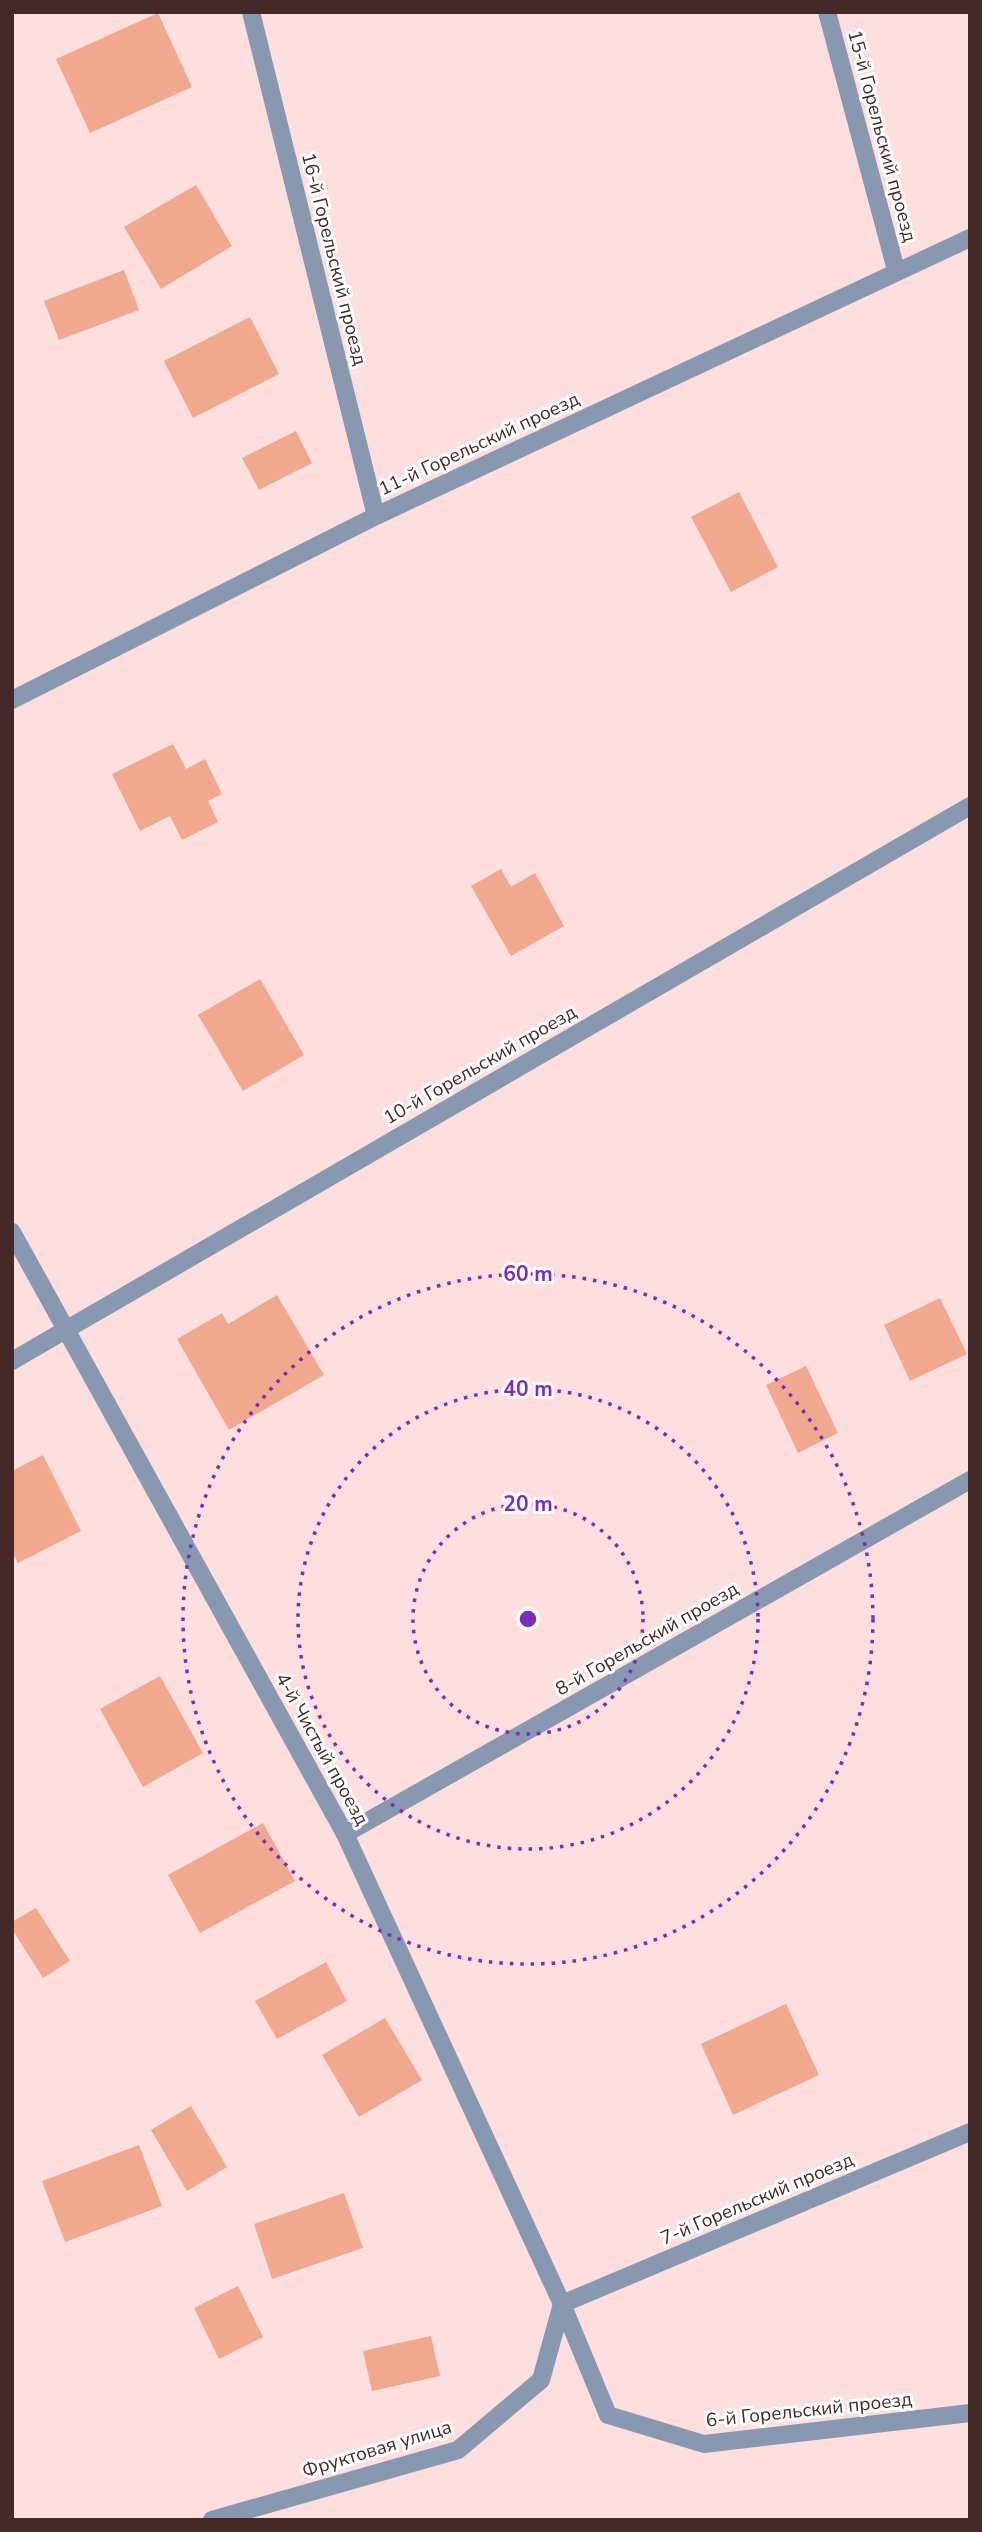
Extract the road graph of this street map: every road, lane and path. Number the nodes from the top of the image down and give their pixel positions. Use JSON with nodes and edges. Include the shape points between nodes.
{"nodes":[{"id":1,"x":251,"y":12,"type":"edge"},
{"id":2,"x":827,"y":12,"type":"edge"},
{"id":3,"x":970,"y":238,"type":"edge"},
{"id":4,"x":896,"y":270,"type":"junction"},
{"id":5,"x":376,"y":516,"type":"junction"},
{"id":6,"x":12,"y":700,"type":"edge"},
{"id":7,"x":970,"y":806,"type":"edge"},
{"id":8,"x":12,"y":1232,"type":"edge"},
{"id":9,"x":67,"y":1329,"type":"junction"},
{"id":10,"x":12,"y":1361,"type":"edge"},
{"id":11,"x":970,"y":1480,"type":"edge"},
{"id":12,"x":345,"y":1834,"type":"junction"},
{"id":13,"x":970,"y":2132,"type":"edge"},
{"id":14,"x":562,"y":2304,"type":"junction"},
{"id":15,"x":970,"y":2413,"type":"edge"},
{"id":16,"x":212,"y":2520,"type":"edge"}],
"edges":[{"from":1,"to":5,"type":"street","name":"16-й Горельский проезд"},
{"from":2,"to":4,"type":"street","name":"15-й Горельский проезд"},
{"from":3,"to":4,"type":"street","name":"11-й Горельский проезд"},
{"from":4,"to":5,"type":"street","name":"11-й Горельский проезд"},
{"from":5,"to":6,"type":"street","name":"11-й Горельский проезд"},
{"from":7,"to":9,"type":"street","name":"10-й Горельский проезд"},
{"from":8,"to":9,"type":"street","name":"4-й Чистый проезд"},
{"from":9,"to":10,"type":"street","name":"10-й Горельский проезд"},
{"from":9,"to":12,"type":"street","name":"4-й Чистый проезд"},
{"from":11,"to":12,"type":"street","name":"8-й Горельский проезд"},
{"from":12,"to":14,"type":"street","name":"4-й Чистый проезд"},
{"from":13,"to":14,"type":"street","name":"7-й Горельский проезд"},
{"from":14,"to":15,"type":"street","name":"6-й Горельский проезд","via":[[608,2415],[704,2444]]},
{"from":14,"to":16,"type":"street","name":"Фруктовая улица","via":[[541,2380],[458,2450]]}]}
